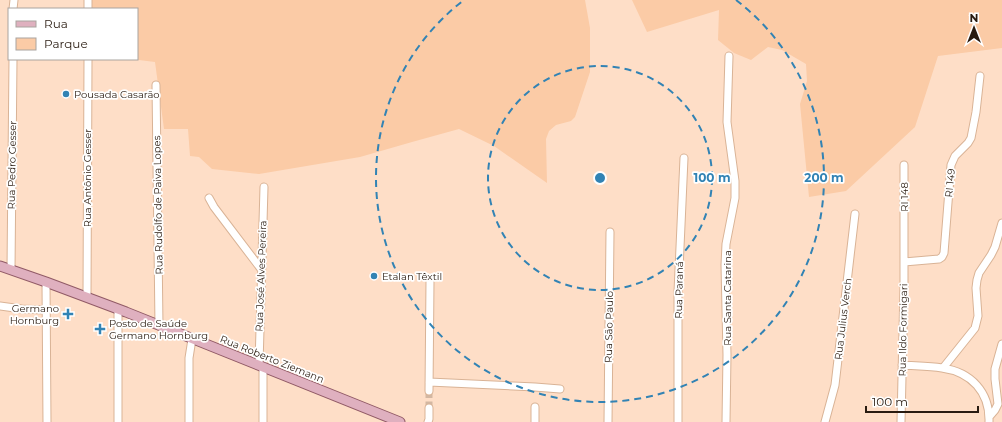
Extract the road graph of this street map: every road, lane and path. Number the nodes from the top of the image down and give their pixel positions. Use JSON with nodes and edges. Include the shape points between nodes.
{"nodes":[{"id":1,"x":729,"y":56,"type":"dead end"},
{"id":2,"x":13,"y":60,"type":"edge"},
{"id":3,"x":88,"y":60,"type":"edge"},
{"id":4,"x":980,"y":76,"type":"dead end"},
{"id":5,"x":156,"y":85,"type":"dead end"},
{"id":6,"x":684,"y":158,"type":"dead end"},
{"id":7,"x":904,"y":165,"type":"dead end"},
{"id":8,"x":264,"y":187,"type":"dead end"},
{"id":9,"x":209,"y":198,"type":"dead end"},
{"id":10,"x":855,"y":214,"type":"dead end"},
{"id":11,"x":1002,"y":223,"type":"edge"},
{"id":12,"x":610,"y":232,"type":"dead end"},
{"id":13,"x":904,"y":262,"type":"junction"},
{"id":14,"x":0,"y":266,"type":"edge"},
{"id":15,"x":261,"y":269,"type":"junction"},
{"id":16,"x":11,"y":270,"type":"junction"},
{"id":17,"x":430,"y":281,"type":"dead end"},
{"id":18,"x":46,"y":282,"type":"junction"},
{"id":19,"x":87,"y":297,"type":"junction"},
{"id":20,"x":0,"y":306,"type":"edge"},
{"id":21,"x":118,"y":309,"type":"junction"},
{"id":22,"x":46,"y":310,"type":"junction"},
{"id":23,"x":159,"y":326,"type":"junction"},
{"id":24,"x":192,"y":339,"type":"junction"},
{"id":25,"x":1002,"y":344,"type":"edge"},
{"id":26,"x":902,"y":365,"type":"junction"},
{"id":27,"x":261,"y":366,"type":"junction"},
{"id":28,"x":943,"y":368,"type":"junction"},
{"id":29,"x":1002,"y":370,"type":"edge"},
{"id":30,"x":995,"y":379,"type":"junction"},
{"id":31,"x":429,"y":382,"type":"junction"},
{"id":32,"x":560,"y":389,"type":"dead end"},
{"id":33,"x":429,"y":391,"type":"tunnel mouth"},
{"id":34,"x":535,"y":407,"type":"dead end"},
{"id":35,"x":429,"y":408,"type":"tunnel mouth"},
{"id":36,"x":989,"y":420,"type":"edge"},
{"id":37,"x":47,"y":422,"type":"edge"},
{"id":38,"x":118,"y":422,"type":"edge"},
{"id":39,"x":189,"y":422,"type":"edge"},
{"id":40,"x":263,"y":422,"type":"edge"},
{"id":41,"x":400,"y":422,"type":"edge"},
{"id":42,"x":428,"y":422,"type":"edge"},
{"id":43,"x":535,"y":422,"type":"edge"},
{"id":44,"x":608,"y":422,"type":"edge"},
{"id":45,"x":678,"y":422,"type":"edge"},
{"id":46,"x":726,"y":422,"type":"edge"},
{"id":47,"x":825,"y":422,"type":"edge"},
{"id":48,"x":900,"y":422,"type":"edge"}],
"edges":[{"from":1,"to":46,"type":"street","name":"Rua Santa Catarina","via":[[727,122],[735,198],[726,244]]},
{"from":2,"to":16,"type":"street","name":"Rua Pedro Gesser"},
{"from":3,"to":19,"type":"street","name":"Rua Antônio Gesser"},
{"from":4,"to":13,"type":"street","name":"RI 149","via":[[971,138],[955,156],[951,165],[944,253],[939,259]]},
{"from":5,"to":23,"type":"street","name":"Rua Rudolfo de Paiva Lopes"},
{"from":6,"to":45,"type":"street","name":"Rua Paraná","via":[[678,292]]},
{"from":7,"to":13,"type":"street","name":"RI 148"},
{"from":8,"to":15,"type":"street","name":"Rua José Alves Pereira"},
{"from":9,"to":15,"type":"street"},
{"from":10,"to":47,"type":"street","name":"Rua Julius Verch","via":[[836,385]]},
{"from":11,"to":28,"type":"street","via":[[996,247],[977,280],[978,316],[975,328]]},
{"from":12,"to":44,"type":"street","name":"Rua São Paulo"},
{"from":13,"to":26,"type":"street","name":"Rua Ildo Formigari"},
{"from":14,"to":16,"type":"main road","name":"Rua Roberto Ziemann"},
{"from":15,"to":27,"type":"street","name":"Rua José Alves Pereira"},
{"from":16,"to":18,"type":"main road","name":"Rua Roberto Ziemann"},
{"from":17,"to":31,"type":"street"},
{"from":18,"to":19,"type":"main road","name":"Rua Roberto Ziemann"},
{"from":18,"to":22,"type":"street"},
{"from":19,"to":21,"type":"main road","name":"Rua Roberto Ziemann"},
{"from":20,"to":22,"type":"street"},
{"from":21,"to":23,"type":"main road","name":"Rua Roberto Ziemann"},
{"from":21,"to":38,"type":"street"},
{"from":22,"to":37,"type":"street"},
{"from":23,"to":24,"type":"main road","name":"Rua Roberto Ziemann"},
{"from":24,"to":27,"type":"main road","name":"Rua Roberto Ziemann"},
{"from":24,"to":39,"type":"street","via":[[189,358]]},
{"from":25,"to":30,"type":"street"},
{"from":26,"to":28,"type":"street"},
{"from":26,"to":48,"type":"street","name":"Rua Ildo Formigari"},
{"from":27,"to":40,"type":"street","name":"Rua José Alves Pereira"},
{"from":27,"to":41,"type":"main road","name":"Rua Roberto Ziemann"},
{"from":28,"to":36,"type":"street","via":[[959,372],[974,381],[984,395]]},
{"from":29,"to":30,"type":"street"},
{"from":30,"to":36,"type":"street","via":[[998,404]]},
{"from":31,"to":32,"type":"street"},
{"from":31,"to":33,"type":"street"},
{"from":34,"to":43,"type":"street"},
{"from":35,"to":42,"type":"street"}]}
